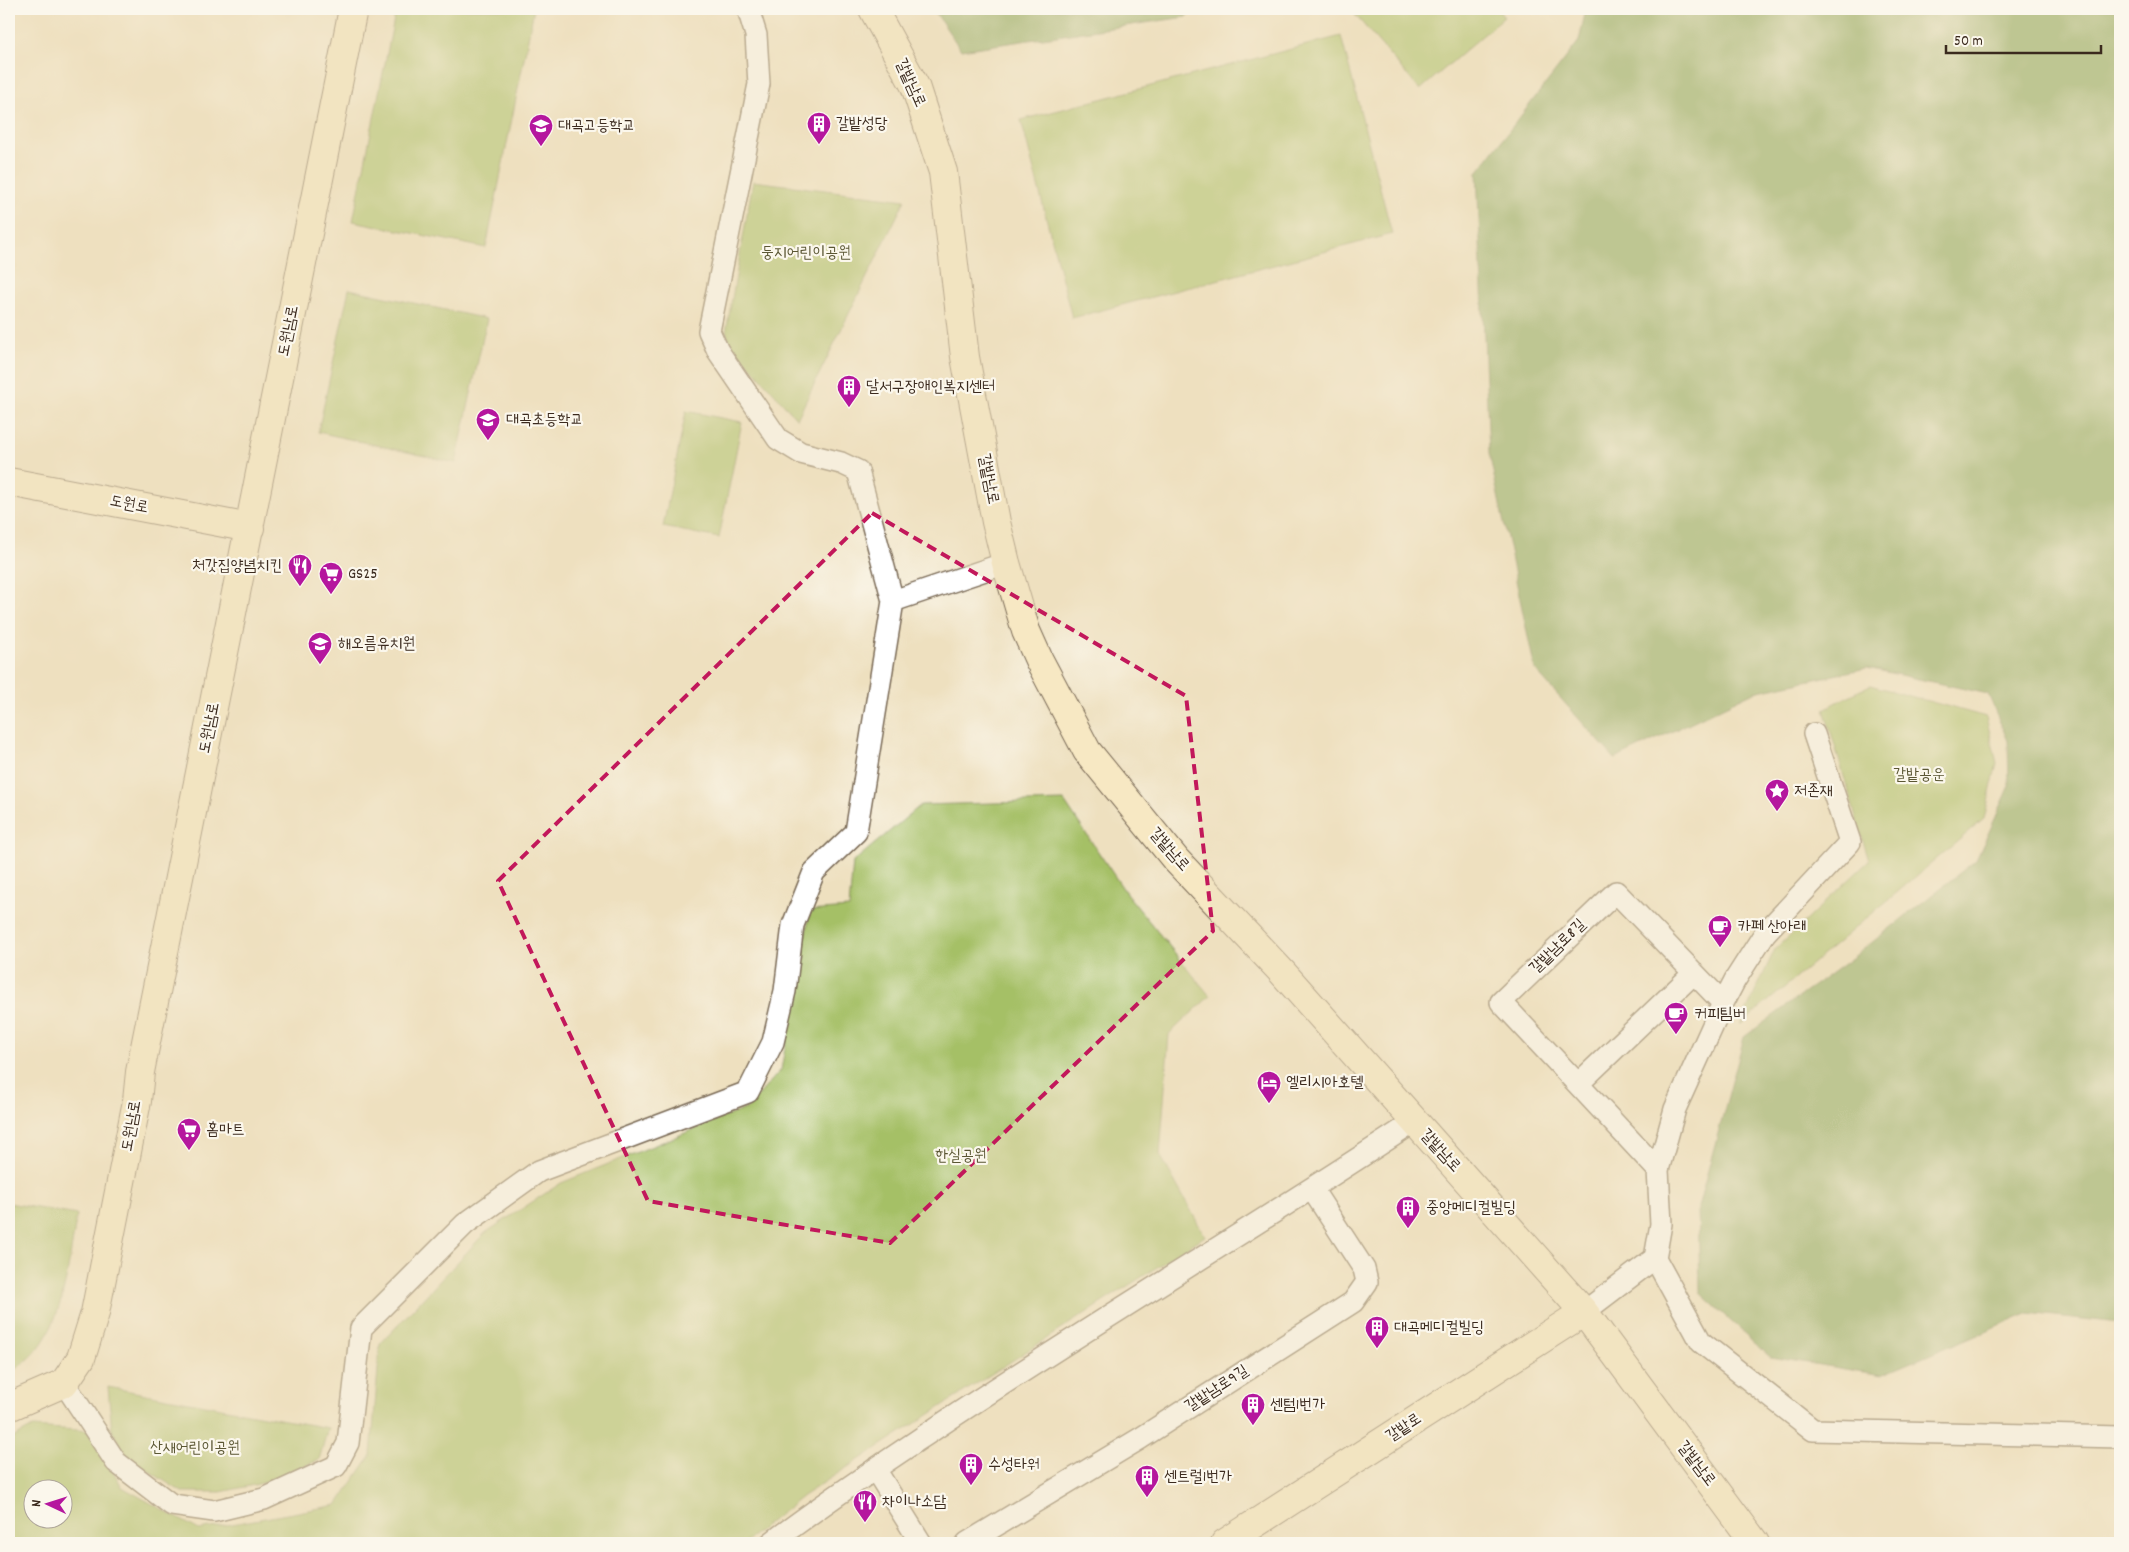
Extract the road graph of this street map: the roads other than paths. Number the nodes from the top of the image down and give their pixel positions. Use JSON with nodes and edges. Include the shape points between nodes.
{"nodes":[{"id":1,"x":353,"y":9,"type":"edge"},
{"id":2,"x":748,"y":9,"type":"edge"},
{"id":3,"x":872,"y":9,"type":"edge"},
{"id":4,"x":9,"y":482,"type":"edge"},
{"id":5,"x":250,"y":528,"type":"junction"},
{"id":6,"x":1006,"y":563,"type":"junction"},
{"id":7,"x":893,"y":600,"type":"junction"},
{"id":8,"x":1814,"y":734,"type":"dead end"},
{"id":9,"x":1694,"y":973,"type":"junction"},
{"id":10,"x":1723,"y":1003,"type":"junction"},
{"id":11,"x":1578,"y":1084,"type":"junction"},
{"id":12,"x":1414,"y":1122,"type":"junction"},
{"id":13,"x":1658,"y":1170,"type":"junction"},
{"id":14,"x":1312,"y":1190,"type":"junction"},
{"id":15,"x":1655,"y":1258,"type":"junction"},
{"id":16,"x":1584,"y":1312,"type":"junction"},
{"id":17,"x":64,"y":1383,"type":"junction"},
{"id":18,"x":9,"y":1407,"type":"edge"},
{"id":19,"x":2120,"y":1437,"type":"edge"},
{"id":20,"x":874,"y":1469,"type":"junction"},
{"id":21,"x":771,"y":1543,"type":"edge"},
{"id":22,"x":921,"y":1543,"type":"edge"},
{"id":23,"x":967,"y":1543,"type":"edge"},
{"id":24,"x":1225,"y":1543,"type":"edge"},
{"id":25,"x":1755,"y":1543,"type":"edge"}],
"edges":[{"from":1,"to":5,"type":"main road","name":"도원남로"},
{"from":2,"to":7,"type":"street","via":[[756,35],[759,84],[709,331],[718,351],[778,439],[801,453],[841,463],[858,471]]},
{"from":3,"to":6,"type":"main road","name":"갈밭남로","via":[[915,86],[943,172],[965,357]]},
{"from":4,"to":5,"type":"main road","name":"도원로"},
{"from":5,"to":17,"type":"main road","name":"도원남로","via":[[94,1313],[81,1358]]},
{"from":6,"to":7,"type":"street"},
{"from":6,"to":12,"type":"main road","name":"갈밭남로","via":[[1026,631],[1087,751],[1176,860],[1282,972]]},
{"from":7,"to":17,"type":"street","via":[[856,832],[814,872],[793,925],[785,991],[773,1042],[748,1092],[540,1171],[465,1224],[361,1328],[348,1443],[336,1466],[264,1499],[214,1511],[172,1504],[116,1462]]},
{"from":8,"to":10,"type":"street","via":[[1850,842],[1765,933]]},
{"from":9,"to":10,"type":"street","name":"갈밭남로8길"},
{"from":9,"to":11,"type":"street"},
{"from":9,"to":11,"type":"street","name":"갈밭남로8길","via":[[1616,892],[1501,1002]]},
{"from":10,"to":13,"type":"street","via":[[1675,1109]]},
{"from":11,"to":13,"type":"street","name":"갈밭남로8길"},
{"from":12,"to":14,"type":"street"},
{"from":12,"to":16,"type":"main road","name":"갈밭남로"},
{"from":13,"to":15,"type":"street","via":[[1661,1224]]},
{"from":14,"to":20,"type":"street","via":[[1080,1333]]},
{"from":14,"to":23,"type":"street","name":"갈밭남로9길","via":[[1364,1269],[1367,1282],[1353,1302],[1141,1438]]},
{"from":15,"to":16,"type":"street"},
{"from":15,"to":19,"type":"street","via":[[1701,1342],[1814,1430]]},
{"from":16,"to":24,"type":"main road","name":"갈밭로"},
{"from":16,"to":25,"type":"main road","name":"갈밭남로"},
{"from":17,"to":18,"type":"main road"},
{"from":20,"to":21,"type":"street"},
{"from":20,"to":22,"type":"street"}]}
